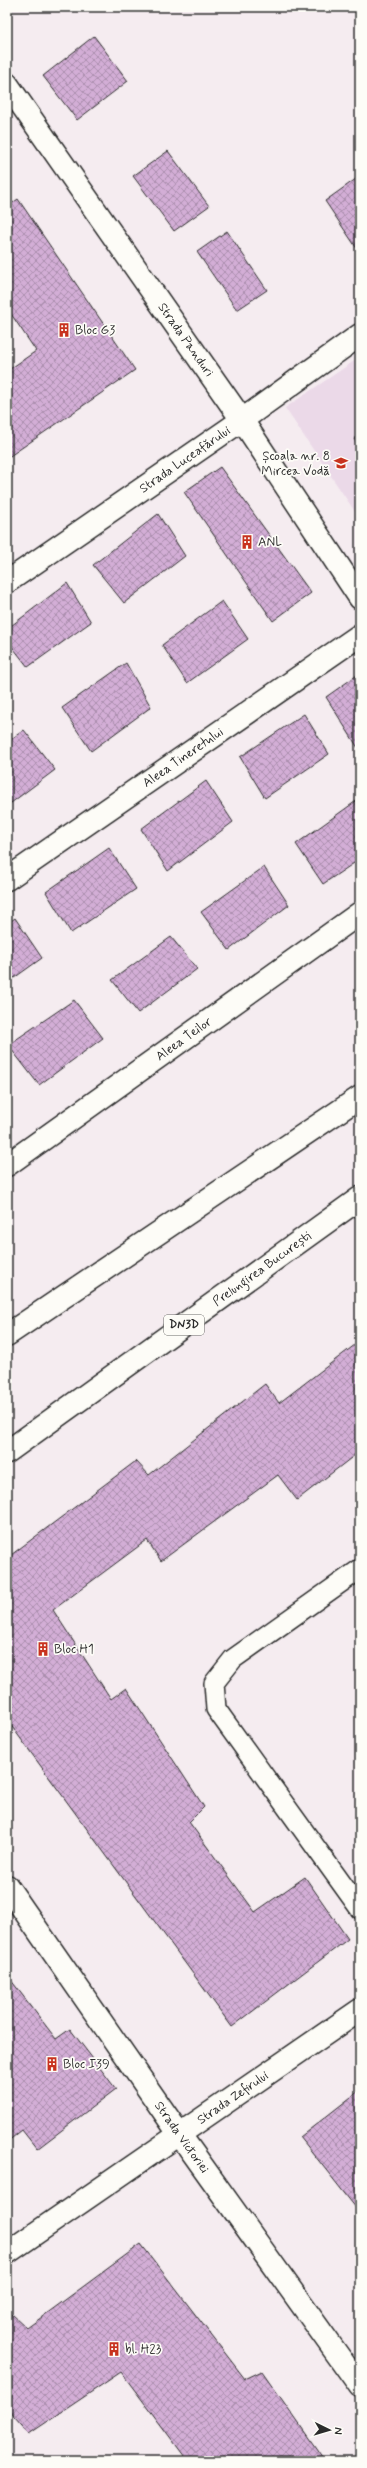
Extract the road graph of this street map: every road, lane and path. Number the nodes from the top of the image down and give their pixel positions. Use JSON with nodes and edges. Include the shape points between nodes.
{"nodes":[{"id":1,"x":7,"y":84,"type":"edge"},
{"id":2,"x":360,"y":334,"type":"edge"},
{"id":3,"x":242,"y":420,"type":"junction"},
{"id":4,"x":7,"y":582,"type":"edge"},
{"id":5,"x":360,"y":598,"type":"edge"},
{"id":6,"x":360,"y":635,"type":"edge"},
{"id":7,"x":7,"y":879,"type":"edge"},
{"id":8,"x":360,"y":913,"type":"edge"},
{"id":9,"x":360,"y":1098,"type":"edge"},
{"id":10,"x":7,"y":1165,"type":"edge"},
{"id":11,"x":360,"y":1198,"type":"edge"},
{"id":12,"x":7,"y":1335,"type":"edge"},
{"id":13,"x":7,"y":1452,"type":"edge"},
{"id":14,"x":360,"y":1569,"type":"edge"},
{"id":15,"x":7,"y":1886,"type":"edge"},
{"id":16,"x":360,"y":1909,"type":"edge"},
{"id":17,"x":360,"y":2010,"type":"edge"},
{"id":18,"x":180,"y":2135,"type":"junction"},
{"id":19,"x":7,"y":2253,"type":"edge"},
{"id":20,"x":360,"y":2386,"type":"edge"}],
"edges":[{"from":1,"to":3,"type":"street","name":"Strada Panduri"},
{"from":2,"to":3,"type":"street","name":"Strada Luceafărului"},
{"from":3,"to":4,"type":"street","name":"Strada Luceafărului"},
{"from":3,"to":5,"type":"street","name":"Strada Panduri"},
{"from":6,"to":7,"type":"street","name":"Aleea Tineretului"},
{"from":8,"to":10,"type":"street","name":"Aleea Teilor"},
{"from":9,"to":12,"type":"street"},
{"from":11,"to":13,"type":"street","name":"Prelungirea București","number":"DN3D"},
{"from":14,"to":16,"type":"lane","via":[[233,1659],[214,1683],[216,1708]]},
{"from":15,"to":18,"type":"street","name":"Strada Victoriei"},
{"from":17,"to":18,"type":"street","name":"Strada Zefirului"},
{"from":18,"to":19,"type":"street","name":"Strada Zefirului"},
{"from":18,"to":20,"type":"street","name":"Strada Victoriei"}]}
